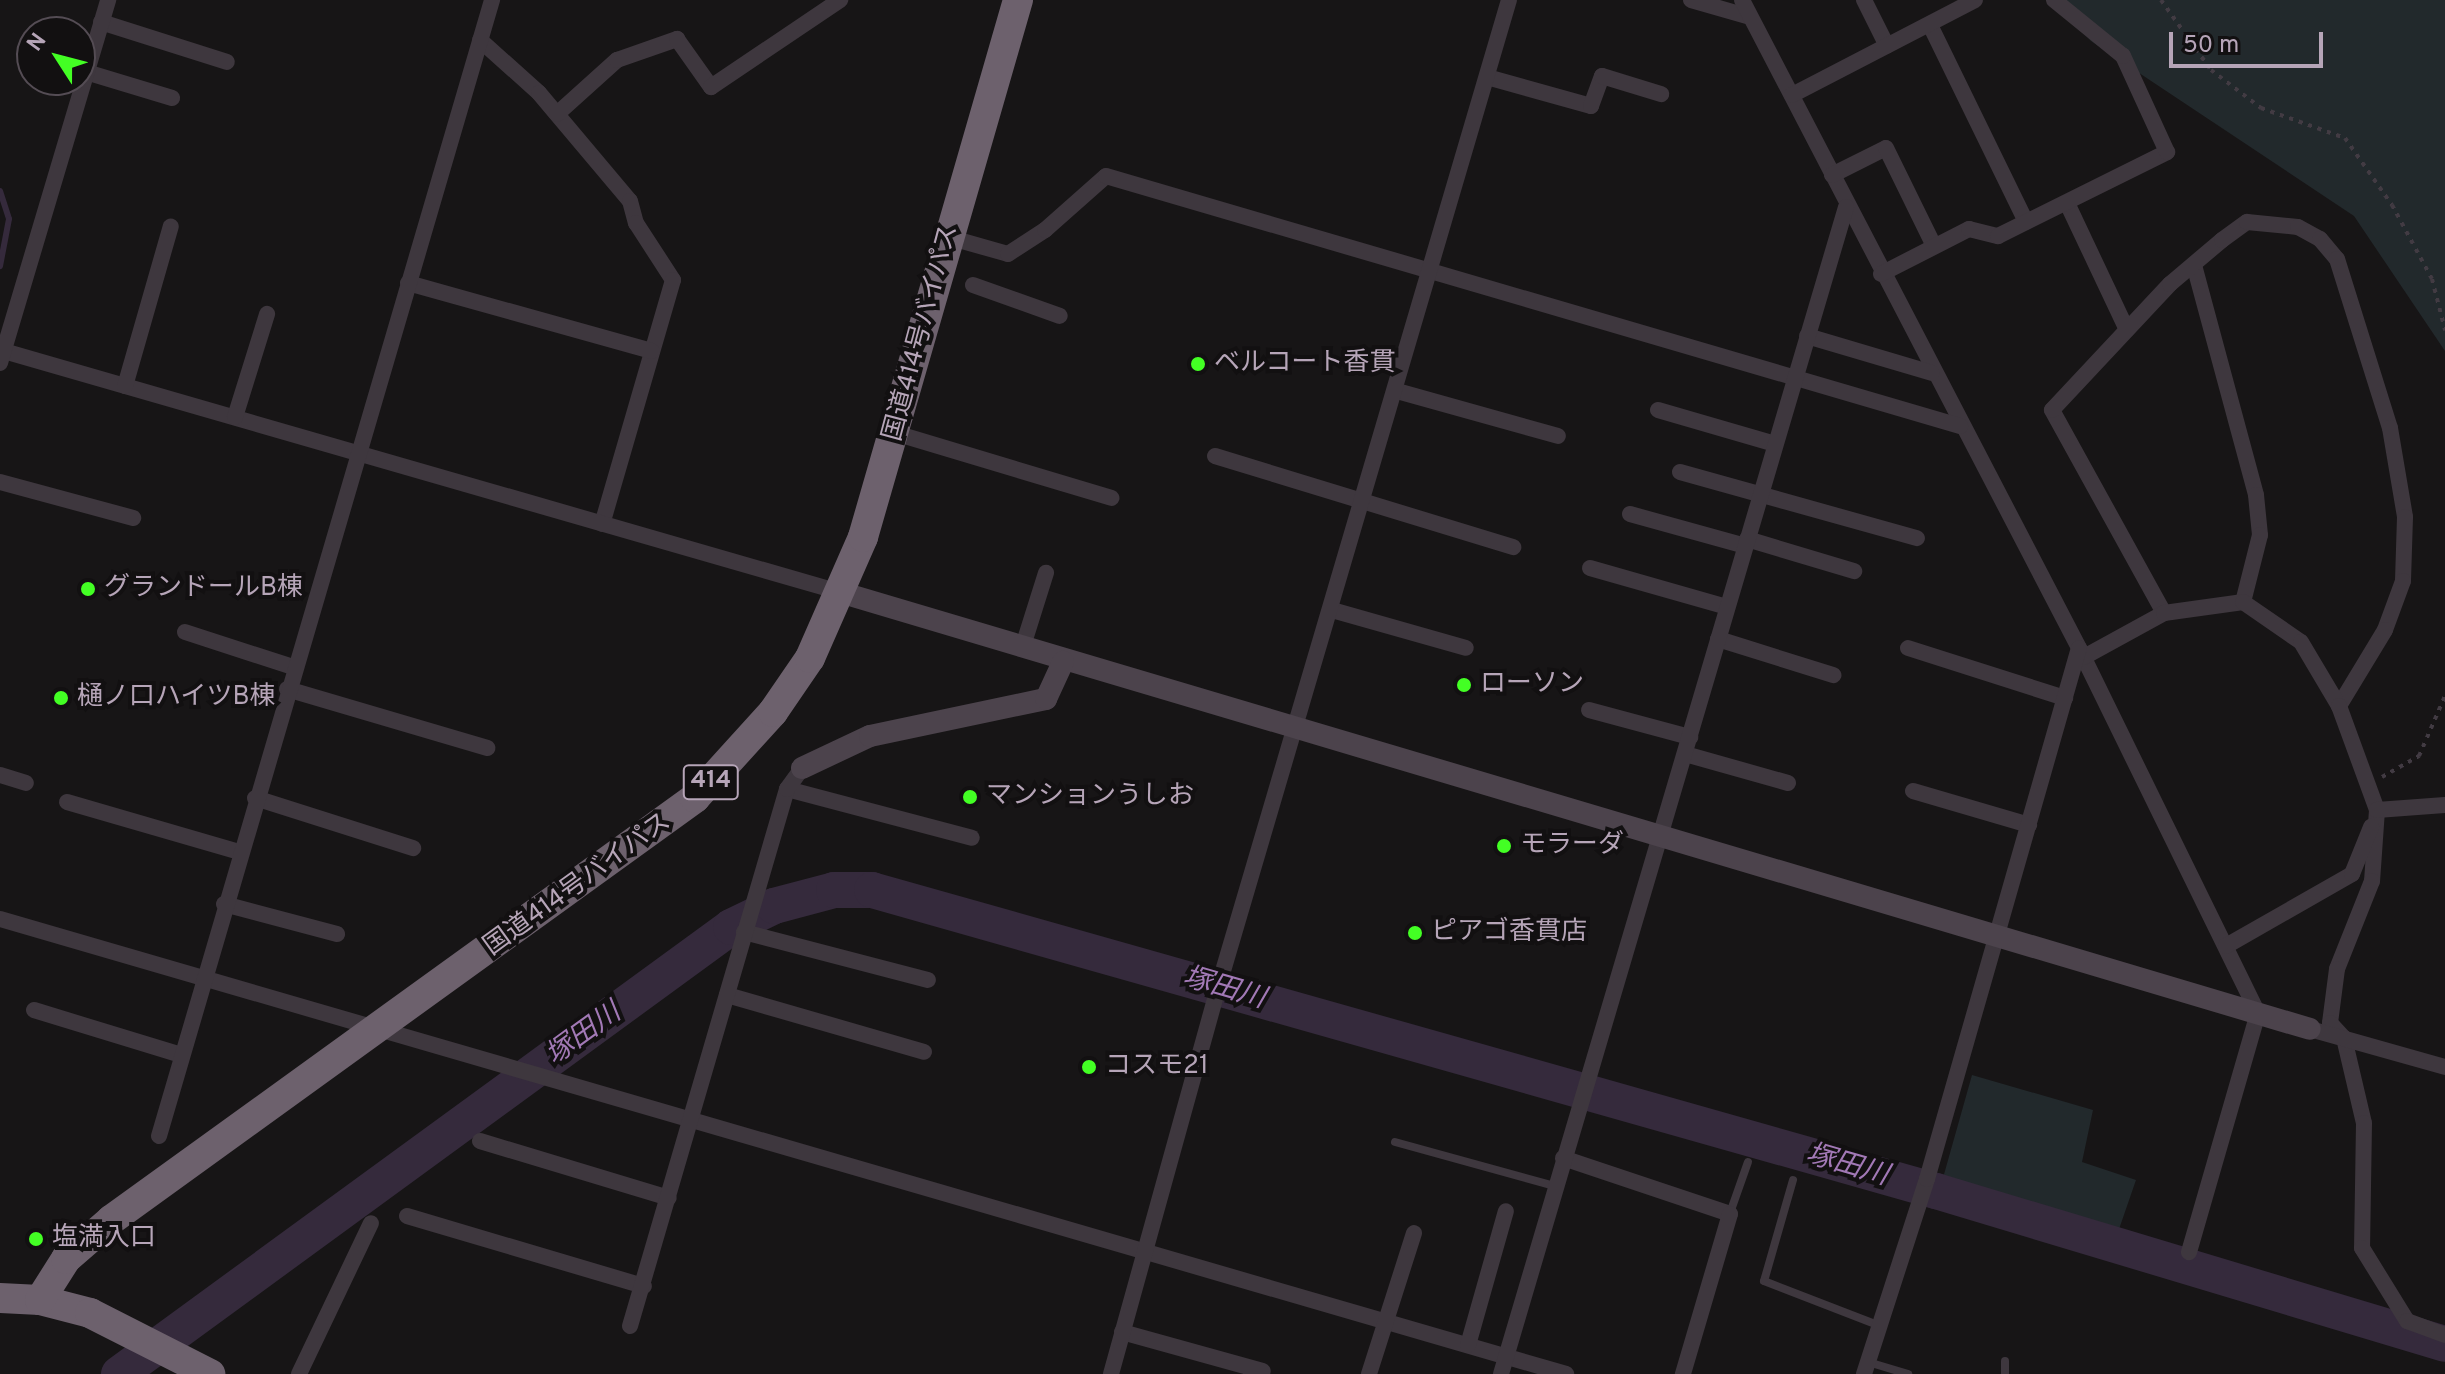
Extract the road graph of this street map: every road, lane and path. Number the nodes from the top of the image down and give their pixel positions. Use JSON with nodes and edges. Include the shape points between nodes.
{"nodes":[{"id":1,"x":108,"y":0,"type":"edge"},
{"id":2,"x":492,"y":0,"type":"edge"},
{"id":3,"x":840,"y":0,"type":"edge"},
{"id":4,"x":1018,"y":0,"type":"edge"},
{"id":5,"x":1509,"y":0,"type":"edge"},
{"id":6,"x":1691,"y":0,"type":"edge"},
{"id":7,"x":1742,"y":0,"type":"edge"},
{"id":8,"x":1864,"y":0,"type":"edge"},
{"id":9,"x":1975,"y":0,"type":"edge"},
{"id":10,"x":2054,"y":0,"type":"edge"},
{"id":11,"x":2161,"y":0,"type":"edge"},
{"id":12,"x":1750,"y":17,"type":"junction"},
{"id":13,"x":101,"y":22,"type":"junction"},
{"id":14,"x":1930,"y":25,"type":"junction"},
{"id":15,"x":96,"y":39,"type":"edge"},
{"id":16,"x":480,"y":40,"type":"junction"},
{"id":17,"x":1887,"y":46,"type":"junction"},
{"id":18,"x":227,"y":62,"type":"dead end"},
{"id":19,"x":96,"y":75,"type":"edge"},
{"id":20,"x":1487,"y":77,"type":"junction"},
{"id":21,"x":1661,"y":94,"type":"dead end"},
{"id":22,"x":1792,"y":95,"type":"junction"},
{"id":23,"x":79,"y":96,"type":"edge"},
{"id":24,"x":172,"y":98,"type":"dead end"},
{"id":25,"x":557,"y":114,"type":"junction"},
{"id":26,"x":1832,"y":175,"type":"junction"},
{"id":27,"x":2067,"y":203,"type":"junction"},
{"id":28,"x":1846,"y":207,"type":"junction"},
{"id":29,"x":2026,"y":222,"type":"junction"},
{"id":30,"x":171,"y":226,"type":"dead end"},
{"id":31,"x":948,"y":237,"type":"junction"},
{"id":32,"x":1934,"y":246,"type":"junction"},
{"id":33,"x":2194,"y":265,"type":"junction"},
{"id":34,"x":1432,"y":269,"type":"junction"},
{"id":35,"x":1881,"y":274,"type":"junction"},
{"id":36,"x":408,"y":283,"type":"junction"},
{"id":37,"x":973,"y":285,"type":"dead end"},
{"id":38,"x":267,"y":314,"type":"dead end"},
{"id":39,"x":1060,"y":316,"type":"dead end"},
{"id":40,"x":2127,"y":330,"type":"junction"},
{"id":41,"x":2445,"y":330,"type":"edge"},
{"id":42,"x":1807,"y":336,"type":"junction"},
{"id":43,"x":652,"y":351,"type":"junction"},
{"id":44,"x":1,"y":354,"type":"edge"},
{"id":45,"x":1932,"y":373,"type":"junction"},
{"id":46,"x":1795,"y":377,"type":"junction"},
{"id":47,"x":125,"y":386,"type":"junction"},
{"id":48,"x":1397,"y":391,"type":"junction"},
{"id":49,"x":1658,"y":410,"type":"dead end"},
{"id":50,"x":235,"y":417,"type":"junction"},
{"id":51,"x":1960,"y":426,"type":"junction"},
{"id":52,"x":895,"y":433,"type":"junction"},
{"id":53,"x":1558,"y":436,"type":"dead end"},
{"id":54,"x":1775,"y":444,"type":"junction"},
{"id":55,"x":358,"y":452,"type":"junction"},
{"id":56,"x":1215,"y":456,"type":"dead end"},
{"id":57,"x":1680,"y":472,"type":"dead end"},
{"id":58,"x":0,"y":482,"type":"edge"},
{"id":59,"x":1761,"y":493,"type":"junction"},
{"id":60,"x":1111,"y":498,"type":"dead end"},
{"id":61,"x":1363,"y":505,"type":"junction"},
{"id":62,"x":1630,"y":514,"type":"dead end"},
{"id":63,"x":133,"y":518,"type":"dead end"},
{"id":64,"x":602,"y":524,"type":"junction"},
{"id":65,"x":1917,"y":538,"type":"dead end"},
{"id":66,"x":1746,"y":543,"type":"junction"},
{"id":67,"x":1513,"y":547,"type":"dead end"},
{"id":68,"x":1590,"y":568,"type":"dead end"},
{"id":69,"x":1854,"y":571,"type":"dead end"},
{"id":70,"x":1046,"y":573,"type":"dead end"},
{"id":71,"x":843,"y":593,"type":"junction"},
{"id":72,"x":2243,"y":602,"type":"junction"},
{"id":73,"x":1727,"y":607,"type":"junction"},
{"id":74,"x":1332,"y":610,"type":"junction"},
{"id":75,"x":2164,"y":613,"type":"junction"},
{"id":76,"x":185,"y":632,"type":"dead end"},
{"id":77,"x":1718,"y":639,"type":"junction"},
{"id":78,"x":1466,"y":648,"type":"dead end"},
{"id":79,"x":1908,"y":648,"type":"dead end"},
{"id":80,"x":1022,"y":649,"type":"junction"},
{"id":81,"x":2082,"y":652,"type":"junction"},
{"id":82,"x":1063,"y":662,"type":"junction"},
{"id":83,"x":293,"y":667,"type":"junction"},
{"id":84,"x":1833,"y":675,"type":"dead end"},
{"id":85,"x":287,"y":689,"type":"junction"},
{"id":86,"x":2445,"y":696,"type":"edge"},
{"id":87,"x":2065,"y":698,"type":"junction"},
{"id":88,"x":2339,"y":706,"type":"junction"},
{"id":89,"x":1589,"y":710,"type":"dead end"},
{"id":90,"x":1298,"y":726,"type":"junction"},
{"id":91,"x":1690,"y":737,"type":"junction"},
{"id":92,"x":487,"y":748,"type":"dead end"},
{"id":93,"x":1685,"y":754,"type":"junction"},
{"id":94,"x":802,"y":768,"type":"joint"},
{"id":95,"x":0,"y":775,"type":"edge"},
{"id":96,"x":26,"y":783,"type":"dead end"},
{"id":97,"x":1788,"y":783,"type":"dead end"},
{"id":98,"x":787,"y":789,"type":"junction"},
{"id":99,"x":1913,"y":791,"type":"dead end"},
{"id":100,"x":255,"y":798,"type":"junction"},
{"id":101,"x":67,"y":802,"type":"dead end"},
{"id":102,"x":2375,"y":803,"type":"junction"},
{"id":103,"x":2445,"y":805,"type":"edge"},
{"id":104,"x":2029,"y":825,"type":"junction"},
{"id":105,"x":1662,"y":833,"type":"junction"},
{"id":106,"x":972,"y":838,"type":"dead end"},
{"id":107,"x":413,"y":848,"type":"dead end"},
{"id":108,"x":239,"y":852,"type":"junction"},
{"id":109,"x":224,"y":904,"type":"junction"},
{"id":110,"x":0,"y":919,"type":"edge"},
{"id":111,"x":337,"y":934,"type":"dead end"},
{"id":112,"x":1998,"y":934,"type":"junction"},
{"id":113,"x":743,"y":936,"type":"junction"},
{"id":114,"x":2226,"y":946,"type":"junction"},
{"id":115,"x":202,"y":978,"type":"junction"},
{"id":116,"x":928,"y":980,"type":"dead end"},
{"id":117,"x":727,"y":995,"type":"junction"},
{"id":118,"x":34,"y":1010,"type":"dead end"},
{"id":119,"x":2258,"y":1013,"type":"junction"},
{"id":120,"x":2310,"y":1029,"type":"joint"},
{"id":121,"x":376,"y":1032,"type":"junction"},
{"id":122,"x":2344,"y":1038,"type":"junction"},
{"id":123,"x":924,"y":1052,"type":"dead end"},
{"id":124,"x":181,"y":1055,"type":"junction"},
{"id":125,"x":2445,"y":1067,"type":"edge"},
{"id":126,"x":692,"y":1119,"type":"junction"},
{"id":127,"x":159,"y":1136,"type":"dead end"},
{"id":128,"x":480,"y":1141,"type":"dead end"},
{"id":129,"x":1395,"y":1142,"type":"dead end"},
{"id":130,"x":1563,"y":1158,"type":"junction"},
{"id":131,"x":1748,"y":1162,"type":"dead end"},
{"id":132,"x":1793,"y":1180,"type":"dead end"},
{"id":133,"x":1555,"y":1186,"type":"junction"},
{"id":134,"x":669,"y":1198,"type":"junction"},
{"id":135,"x":1506,"y":1211,"type":"dead end"},
{"id":136,"x":1730,"y":1214,"type":"junction"},
{"id":137,"x":407,"y":1216,"type":"dead end"},
{"id":138,"x":371,"y":1223,"type":"dead end"},
{"id":139,"x":1414,"y":1233,"type":"dead end"},
{"id":140,"x":1145,"y":1252,"type":"junction"},
{"id":141,"x":2189,"y":1252,"type":"dead end"},
{"id":142,"x":644,"y":1286,"type":"junction"},
{"id":143,"x":0,"y":1298,"type":"edge"},
{"id":144,"x":40,"y":1300,"type":"junction"},
{"id":145,"x":1385,"y":1321,"type":"junction"},
{"id":146,"x":630,"y":1326,"type":"dead end"},
{"id":147,"x":1881,"y":1326,"type":"junction"},
{"id":148,"x":1122,"y":1332,"type":"junction"},
{"id":149,"x":2445,"y":1335,"type":"edge"},
{"id":150,"x":1468,"y":1345,"type":"junction"},
{"id":151,"x":1506,"y":1356,"type":"junction"},
{"id":152,"x":2005,"y":1361,"type":"dead end"},
{"id":153,"x":186,"y":1368,"type":"edge"},
{"id":154,"x":1866,"y":1368,"type":"edge"},
{"id":155,"x":1263,"y":1371,"type":"dead end"},
{"id":156,"x":299,"y":1374,"type":"edge"},
{"id":157,"x":1111,"y":1374,"type":"edge"},
{"id":158,"x":1369,"y":1374,"type":"edge"},
{"id":159,"x":1501,"y":1374,"type":"edge"},
{"id":160,"x":1566,"y":1374,"type":"edge"},
{"id":161,"x":1683,"y":1374,"type":"edge"},
{"id":162,"x":1908,"y":1374,"type":"edge"},
{"id":163,"x":2005,"y":1374,"type":"edge"}],
"edges":[{"from":1,"to":13,"type":"street"},
{"from":2,"to":16,"type":"street"},
{"from":3,"to":25,"type":"street","via":[[711,87],[677,39],[617,60]]},
{"from":4,"to":31,"type":"highway","name":"国道414号バイパス","number":"414"},
{"from":5,"to":20,"type":"street"},
{"from":6,"to":12,"type":"street"},
{"from":7,"to":12,"type":"street"},
{"from":8,"to":17,"type":"street"},
{"from":9,"to":14,"type":"street"},
{"from":10,"to":27,"type":"street","via":[[2123,56],[2167,152]]},
{"from":11,"to":41,"type":"path","via":[[2211,70],[2261,108],[2345,138],[2392,205],[2432,279]]},
{"from":12,"to":22,"type":"street"},
{"from":13,"to":15,"type":"street"},
{"from":13,"to":18,"type":"street"},
{"from":14,"to":17,"type":"street"},
{"from":14,"to":29,"type":"street"},
{"from":16,"to":25,"type":"street"},
{"from":16,"to":36,"type":"street"},
{"from":17,"to":22,"type":"street"},
{"from":19,"to":24,"type":"street"},
{"from":20,"to":21,"type":"street","via":[[1591,106],[1602,76]]},
{"from":20,"to":34,"type":"street"},
{"from":22,"to":26,"type":"street"},
{"from":23,"to":44,"type":"street"},
{"from":25,"to":43,"type":"street","via":[[630,201],[636,223],[673,280]]},
{"from":26,"to":28,"type":"street"},
{"from":26,"to":32,"type":"street","via":[[1886,148]]},
{"from":27,"to":29,"type":"street"},
{"from":27,"to":40,"type":"street"},
{"from":28,"to":35,"type":"street"},
{"from":28,"to":42,"type":"street"},
{"from":29,"to":32,"type":"street","via":[[1998,236],[1969,229]]},
{"from":30,"to":47,"type":"street"},
{"from":31,"to":34,"type":"street","via":[[1008,254],[1045,230],[1106,176]]},
{"from":31,"to":52,"type":"highway","name":"国道414号バイパス","number":"414"},
{"from":32,"to":35,"type":"street"},
{"from":33,"to":40,"type":"street"},
{"from":33,"to":72,"type":"street","via":[[2256,495],[2260,535]]},
{"from":33,"to":88,"type":"street","via":[[2247,222],[2298,227],[2320,239],[2337,259],[2364,337],[2399,473],[2403,581],[2385,630]]},
{"from":34,"to":46,"type":"street"},
{"from":34,"to":48,"type":"street"},
{"from":35,"to":45,"type":"street"},
{"from":36,"to":43,"type":"street"},
{"from":36,"to":55,"type":"street"},
{"from":37,"to":39,"type":"street"},
{"from":38,"to":50,"type":"street"},
{"from":40,"to":75,"type":"street","via":[[2052,410]]},
{"from":42,"to":45,"type":"street"},
{"from":42,"to":46,"type":"street"},
{"from":43,"to":64,"type":"street"},
{"from":44,"to":47,"type":"street"},
{"from":45,"to":51,"type":"street"},
{"from":46,"to":51,"type":"street"},
{"from":46,"to":54,"type":"street"},
{"from":47,"to":50,"type":"street"},
{"from":48,"to":53,"type":"street"},
{"from":48,"to":61,"type":"street"},
{"from":49,"to":54,"type":"street"},
{"from":50,"to":55,"type":"street"},
{"from":51,"to":81,"type":"street"},
{"from":52,"to":60,"type":"street"},
{"from":52,"to":71,"type":"highway","name":"国道414号バイパス","number":"414"},
{"from":54,"to":59,"type":"street"},
{"from":55,"to":64,"type":"street"},
{"from":55,"to":83,"type":"street"},
{"from":56,"to":61,"type":"street"},
{"from":57,"to":59,"type":"street"},
{"from":58,"to":63,"type":"street"},
{"from":59,"to":65,"type":"street"},
{"from":59,"to":66,"type":"street"},
{"from":61,"to":67,"type":"street"},
{"from":61,"to":74,"type":"street"},
{"from":62,"to":66,"type":"street"},
{"from":64,"to":71,"type":"street"},
{"from":66,"to":69,"type":"street"},
{"from":66,"to":73,"type":"street"},
{"from":68,"to":73,"type":"street"},
{"from":70,"to":80,"type":"street"},
{"from":71,"to":80,"type":"street"},
{"from":71,"to":121,"type":"highway","name":"国道414号バイパス","number":"414","via":[[791,687],[695,798]]},
{"from":72,"to":75,"type":"street"},
{"from":72,"to":88,"type":"street","via":[[2301,642]]},
{"from":73,"to":77,"type":"street"},
{"from":74,"to":78,"type":"street"},
{"from":74,"to":90,"type":"street"},
{"from":75,"to":81,"type":"street"},
{"from":76,"to":83,"type":"street"},
{"from":77,"to":84,"type":"street"},
{"from":77,"to":91,"type":"street"},
{"from":79,"to":87,"type":"street"},
{"from":80,"to":82,"type":"street"},
{"from":81,"to":87,"type":"street"},
{"from":81,"to":114,"type":"street"},
{"from":82,"to":90,"type":"street"},
{"from":82,"to":94,"type":"street","via":[[1046,699],[870,736]]},
{"from":83,"to":85,"type":"street"},
{"from":85,"to":92,"type":"street"},
{"from":85,"to":100,"type":"street"},
{"from":86,"to":102,"type":"path","via":[[2419,756],[2385,771]]},
{"from":87,"to":104,"type":"street"},
{"from":88,"to":102,"type":"street"},
{"from":89,"to":91,"type":"street"},
{"from":90,"to":105,"type":"street"},
{"from":90,"to":140,"type":"street"},
{"from":91,"to":93,"type":"street"},
{"from":93,"to":97,"type":"street"},
{"from":93,"to":105,"type":"street"},
{"from":94,"to":98,"type":"street"},
{"from":95,"to":96,"type":"street"},
{"from":98,"to":106,"type":"street"},
{"from":98,"to":113,"type":"street"},
{"from":99,"to":104,"type":"street"},
{"from":100,"to":107,"type":"street"},
{"from":100,"to":108,"type":"street"},
{"from":101,"to":108,"type":"street"},
{"from":102,"to":103,"type":"street"},
{"from":102,"to":114,"type":"street","via":[[2352,874]]},
{"from":102,"to":122,"type":"street","via":[[2372,881],[2337,969],[2330,1023]]},
{"from":104,"to":112,"type":"street"},
{"from":105,"to":112,"type":"street"},
{"from":105,"to":130,"type":"street"},
{"from":108,"to":109,"type":"street"},
{"from":109,"to":111,"type":"street"},
{"from":109,"to":115,"type":"street"},
{"from":110,"to":115,"type":"street"},
{"from":112,"to":119,"type":"street"},
{"from":112,"to":147,"type":"street"},
{"from":113,"to":116,"type":"street"},
{"from":113,"to":117,"type":"street"},
{"from":114,"to":119,"type":"street"},
{"from":115,"to":121,"type":"street"},
{"from":115,"to":124,"type":"street"},
{"from":117,"to":123,"type":"street"},
{"from":117,"to":126,"type":"street"},
{"from":118,"to":124,"type":"street"},
{"from":119,"to":120,"type":"street"},
{"from":119,"to":141,"type":"street"},
{"from":120,"to":122,"type":"street"},
{"from":121,"to":126,"type":"street"},
{"from":121,"to":144,"type":"highway","name":"国道414号バイパス","number":"414","via":[[111,1220],[66,1259]]},
{"from":122,"to":125,"type":"street"},
{"from":122,"to":149,"type":"street","via":[[2364,1123],[2362,1248],[2407,1321]]},
{"from":124,"to":127,"type":"street"},
{"from":126,"to":134,"type":"street"},
{"from":126,"to":140,"type":"street"},
{"from":128,"to":134,"type":"street"},
{"from":129,"to":133,"type":"lane"},
{"from":130,"to":133,"type":"street"},
{"from":130,"to":136,"type":"street"},
{"from":131,"to":136,"type":"lane"},
{"from":132,"to":147,"type":"lane","via":[[1764,1281]]},
{"from":133,"to":151,"type":"street"},
{"from":134,"to":142,"type":"street"},
{"from":135,"to":150,"type":"street"},
{"from":136,"to":161,"type":"street"},
{"from":137,"to":142,"type":"street"},
{"from":138,"to":156,"type":"street"},
{"from":139,"to":145,"type":"street"},
{"from":140,"to":145,"type":"street"},
{"from":140,"to":148,"type":"street"},
{"from":142,"to":146,"type":"street"},
{"from":143,"to":144,"type":"highway"},
{"from":144,"to":153,"type":"highway","via":[[90,1313]]},
{"from":145,"to":150,"type":"street"},
{"from":145,"to":158,"type":"street"},
{"from":147,"to":154,"type":"street"},
{"from":148,"to":155,"type":"street"},
{"from":148,"to":157,"type":"street"},
{"from":150,"to":151,"type":"street"},
{"from":151,"to":159,"type":"street"},
{"from":151,"to":160,"type":"street"},
{"from":152,"to":163,"type":"lane"},
{"from":154,"to":162,"type":"lane"}]}
